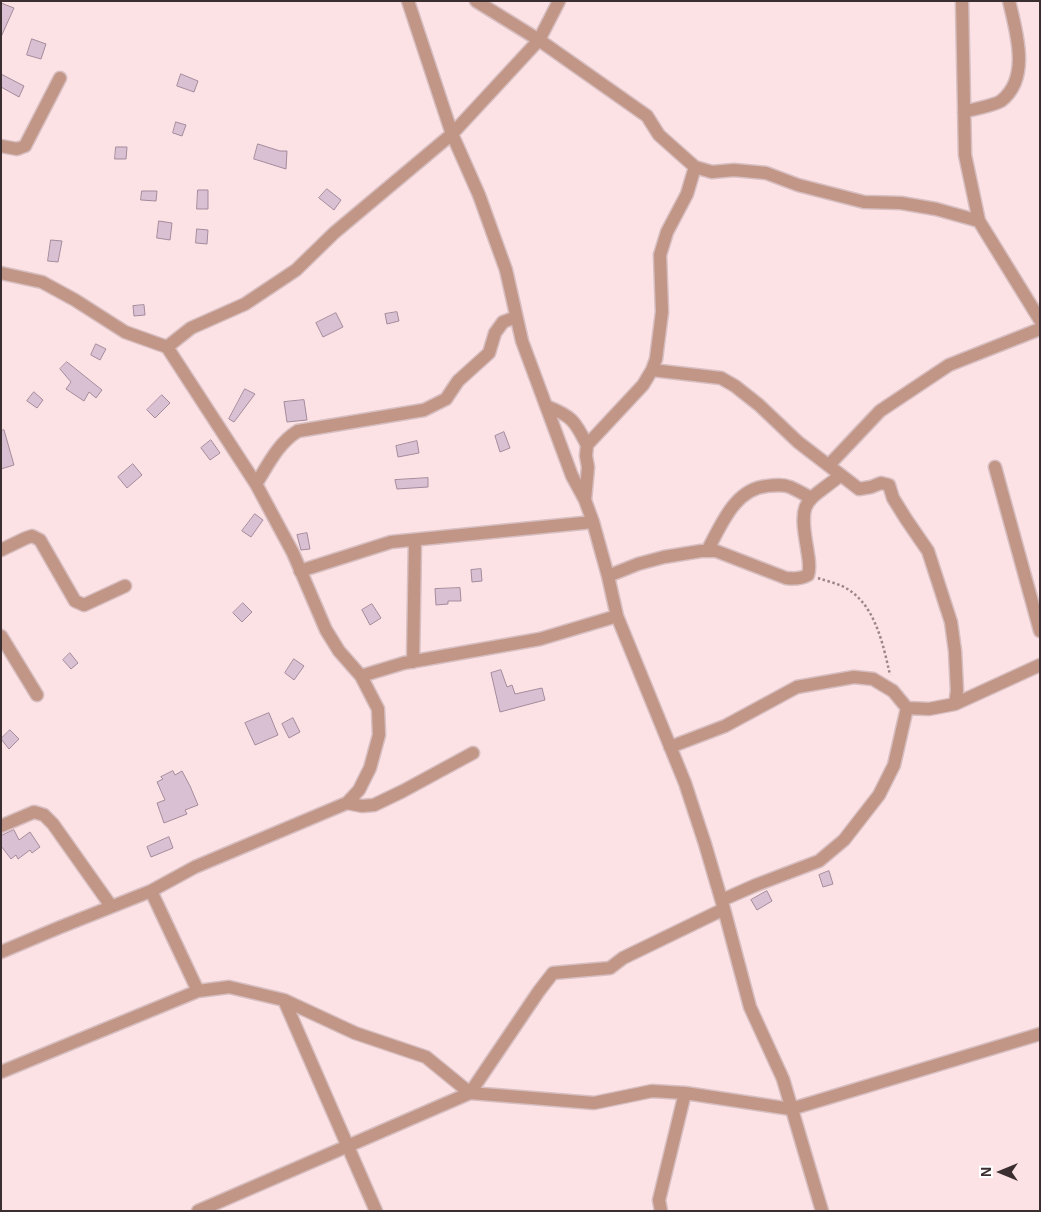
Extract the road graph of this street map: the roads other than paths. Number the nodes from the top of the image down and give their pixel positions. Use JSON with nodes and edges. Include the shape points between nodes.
{"nodes":[{"id":1,"x":408,"y":1,"type":"edge"},
{"id":2,"x":476,"y":1,"type":"edge"},
{"id":3,"x":559,"y":1,"type":"edge"},
{"id":4,"x":962,"y":1,"type":"edge"},
{"id":5,"x":1009,"y":1,"type":"edge"},
{"id":6,"x":539,"y":40,"type":"junction"},
{"id":7,"x":60,"y":78,"type":"dead end"},
{"id":8,"x":964,"y":112,"type":"junction"},
{"id":9,"x":452,"y":134,"type":"junction"},
{"id":10,"x":1,"y":146,"type":"edge"},
{"id":11,"x":695,"y":167,"type":"junction"},
{"id":12,"x":979,"y":221,"type":"junction"},
{"id":13,"x":1,"y":273,"type":"edge"},
{"id":14,"x":516,"y":317,"type":"junction"},
{"id":15,"x":1040,"y":320,"type":"edge"},
{"id":16,"x":1040,"y":329,"type":"edge"},
{"id":17,"x":167,"y":347,"type":"junction"},
{"id":18,"x":652,"y":370,"type":"junction"},
{"id":19,"x":546,"y":406,"type":"junction"},
{"id":20,"x":587,"y":445,"type":"junction"},
{"id":21,"x":829,"y":465,"type":"junction"},
{"id":22,"x":995,"y":467,"type":"dead end"},
{"id":23,"x":841,"y":475,"type":"junction"},
{"id":24,"x":256,"y":484,"type":"junction"},
{"id":25,"x":811,"y":498,"type":"junction"},
{"id":26,"x":585,"y":500,"type":"junction"},
{"id":27,"x":593,"y":522,"type":"junction"},
{"id":28,"x":415,"y":540,"type":"junction"},
{"id":29,"x":1,"y":550,"type":"edge"},
{"id":30,"x":707,"y":551,"type":"junction"},
{"id":31,"x":300,"y":571,"type":"junction"},
{"id":32,"x":608,"y":576,"type":"junction"},
{"id":33,"x":125,"y":586,"type":"dead end"},
{"id":34,"x":617,"y":616,"type":"junction"},
{"id":35,"x":1040,"y":631,"type":"edge"},
{"id":36,"x":1,"y":636,"type":"edge"},
{"id":37,"x":413,"y":662,"type":"junction"},
{"id":38,"x":1040,"y":665,"type":"edge"},
{"id":39,"x":361,"y":676,"type":"junction"},
{"id":40,"x":37,"y":695,"type":"dead end"},
{"id":41,"x":955,"y":704,"type":"junction"},
{"id":42,"x":907,"y":708,"type":"junction"},
{"id":43,"x":670,"y":747,"type":"junction"},
{"id":44,"x":473,"y":753,"type":"dead end"},
{"id":45,"x":347,"y":803,"type":"junction"},
{"id":46,"x":1,"y":826,"type":"edge"},
{"id":47,"x":151,"y":891,"type":"junction"},
{"id":48,"x":723,"y":904,"type":"junction"},
{"id":49,"x":111,"y":906,"type":"junction"},
{"id":50,"x":1,"y":952,"type":"edge"},
{"id":51,"x":198,"y":991,"type":"junction"},
{"id":52,"x":284,"y":1000,"type":"junction"},
{"id":53,"x":1040,"y":1034,"type":"edge"},
{"id":54,"x":1,"y":1072,"type":"edge"},
{"id":55,"x":685,"y":1092,"type":"junction"},
{"id":56,"x":470,"y":1093,"type":"junction"},
{"id":57,"x":791,"y":1109,"type":"junction"},
{"id":58,"x":348,"y":1146,"type":"junction"},
{"id":59,"x":198,"y":1211,"type":"edge"},
{"id":60,"x":376,"y":1211,"type":"edge"},
{"id":61,"x":661,"y":1211,"type":"edge"},
{"id":62,"x":822,"y":1211,"type":"edge"}],
"edges":[{"from":1,"to":9,"type":"street"},
{"from":2,"to":6,"type":"street"},
{"from":3,"to":6,"type":"street"},
{"from":4,"to":8,"type":"street"},
{"from":5,"to":8,"type":"street","via":[[1019,72],[1011,90],[1000,101]]},
{"from":6,"to":9,"type":"street"},
{"from":6,"to":11,"type":"street","via":[[647,116],[659,135]]},
{"from":7,"to":10,"type":"street","via":[[25,146],[16,149]]},
{"from":8,"to":12,"type":"street","via":[[965,155]]},
{"from":9,"to":14,"type":"street","via":[[479,195],[506,270]]},
{"from":9,"to":17,"type":"street","via":[[334,233],[296,270],[245,304],[191,328]]},
{"from":11,"to":12,"type":"street","via":[[712,172],[766,173],[864,202],[936,208]]},
{"from":11,"to":18,"type":"street","via":[[687,194],[667,232],[660,255],[662,312]]},
{"from":12,"to":15,"type":"street"},
{"from":13,"to":17,"type":"street","via":[[42,282],[125,332]]},
{"from":14,"to":19,"type":"street"},
{"from":14,"to":24,"type":"street","via":[[503,322],[495,333],[489,352],[458,381],[446,399],[424,410],[298,431],[280,446]]},
{"from":16,"to":21,"type":"street","via":[[949,365],[880,411]]},
{"from":17,"to":24,"type":"street"},
{"from":18,"to":20,"type":"street","via":[[643,385]]},
{"from":18,"to":21,"type":"street","via":[[721,378],[759,405],[798,442]]},
{"from":19,"to":20,"type":"street","via":[[564,413],[576,423]]},
{"from":19,"to":26,"type":"street","via":[[572,476]]},
{"from":20,"to":26,"type":"street"},
{"from":21,"to":23,"type":"street"},
{"from":22,"to":35,"type":"street"},
{"from":23,"to":25,"type":"street"},
{"from":23,"to":41,"type":"street","via":[[859,489],[881,483],[889,485],[893,498],[928,550],[951,622],[955,650]]},
{"from":24,"to":31,"type":"street"},
{"from":25,"to":30,"type":"street","via":[[779,485],[743,494]]},
{"from":25,"to":30,"type":"street","via":[[803,515],[810,568],[804,578],[786,578],[716,551]]},
{"from":26,"to":27,"type":"street"},
{"from":27,"to":28,"type":"street"},
{"from":27,"to":32,"type":"street"},
{"from":28,"to":31,"type":"street","via":[[392,542]]},
{"from":28,"to":37,"type":"street"},
{"from":29,"to":33,"type":"street","via":[[32,536],[40,540],[74,601],[79,604],[84,605]]},
{"from":30,"to":32,"type":"street","via":[[664,557]]},
{"from":31,"to":39,"type":"street","via":[[326,630]]},
{"from":32,"to":34,"type":"street"},
{"from":34,"to":37,"type":"street","via":[[540,640]]},
{"from":34,"to":43,"type":"street"},
{"from":36,"to":40,"type":"street"},
{"from":37,"to":39,"type":"street"},
{"from":38,"to":41,"type":"street"},
{"from":39,"to":45,"type":"street","via":[[378,709],[378,735],[370,768],[359,790]]},
{"from":41,"to":42,"type":"street","via":[[929,709]]},
{"from":42,"to":43,"type":"street","via":[[893,691],[873,679],[854,677],[798,687],[725,726]]},
{"from":42,"to":48,"type":"street","via":[[894,765],[880,795],[844,840],[819,861]]},
{"from":43,"to":48,"type":"street","via":[[685,783]]},
{"from":44,"to":45,"type":"street","via":[[374,805]]},
{"from":45,"to":47,"type":"street","via":[[195,867]]},
{"from":46,"to":49,"type":"street","via":[[34,812],[44,815]]},
{"from":47,"to":49,"type":"street"},
{"from":47,"to":51,"type":"street"},
{"from":48,"to":56,"type":"street","via":[[610,968],[553,973]]},
{"from":48,"to":57,"type":"street","via":[[750,1008],[783,1079]]},
{"from":49,"to":50,"type":"street"},
{"from":51,"to":52,"type":"street","via":[[229,987]]},
{"from":51,"to":54,"type":"street"},
{"from":52,"to":56,"type":"street","via":[[355,1033],[426,1057]]},
{"from":52,"to":58,"type":"street"},
{"from":53,"to":57,"type":"street"},
{"from":55,"to":56,"type":"street","via":[[652,1091],[594,1103]]},
{"from":55,"to":57,"type":"street"},
{"from":55,"to":61,"type":"street","via":[[659,1200]]},
{"from":56,"to":58,"type":"street"},
{"from":57,"to":62,"type":"street"},
{"from":58,"to":59,"type":"street"},
{"from":58,"to":60,"type":"street"}]}
